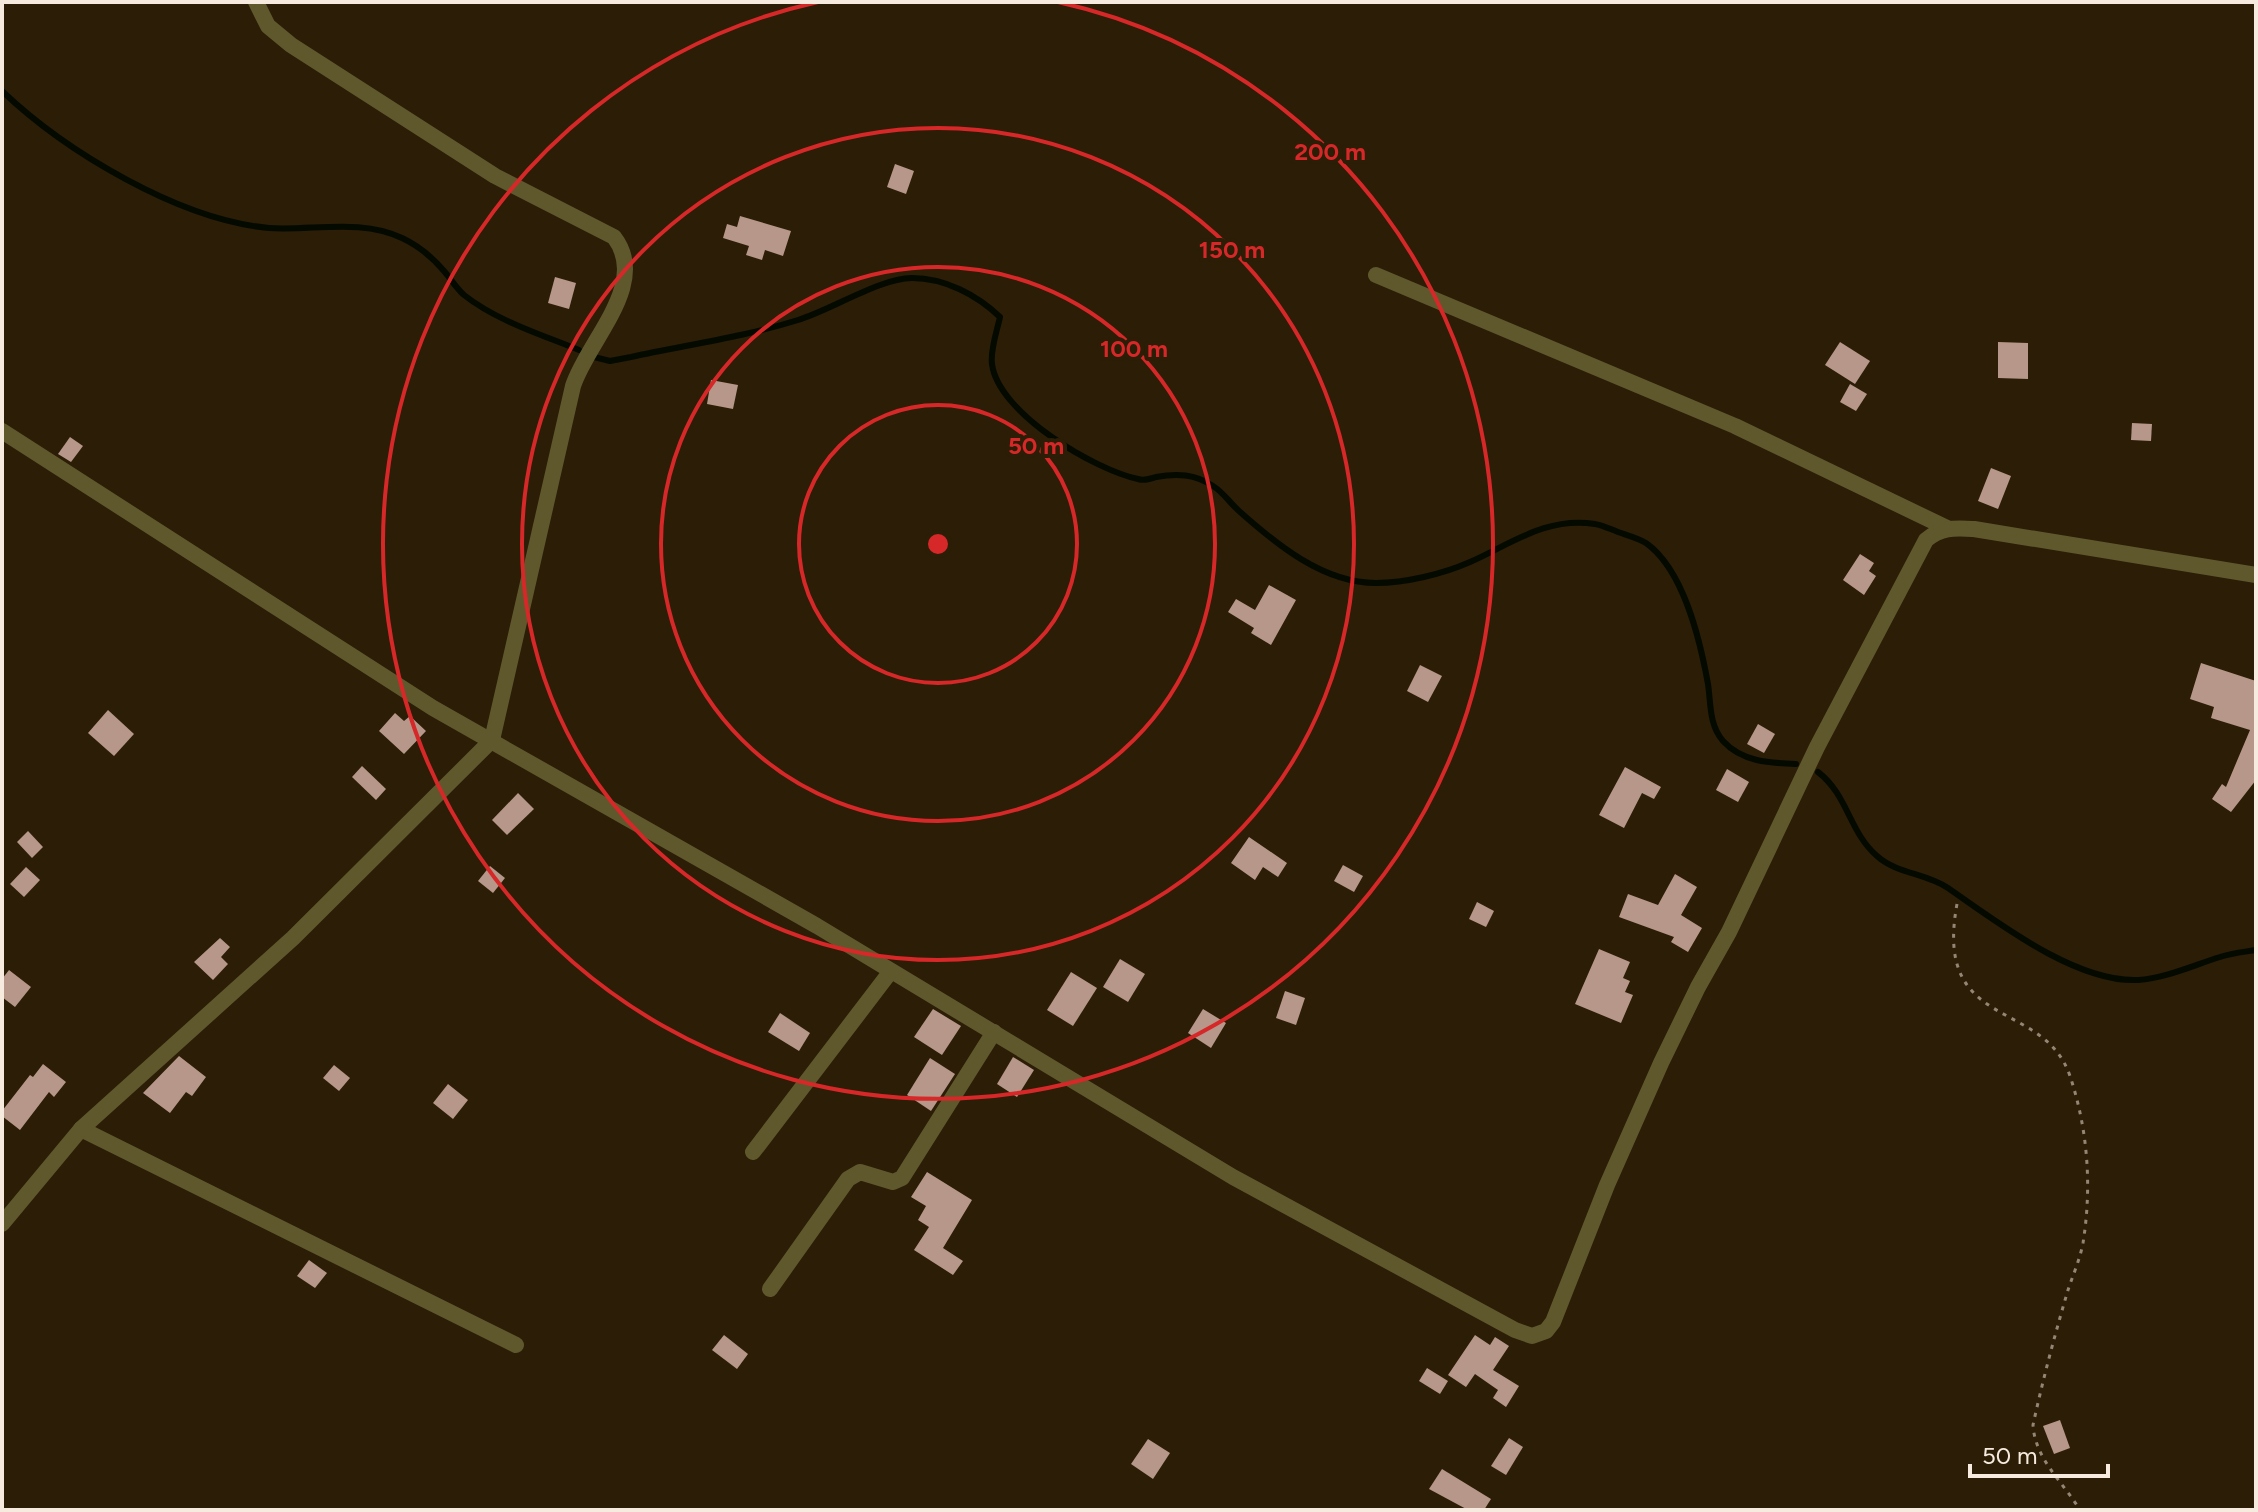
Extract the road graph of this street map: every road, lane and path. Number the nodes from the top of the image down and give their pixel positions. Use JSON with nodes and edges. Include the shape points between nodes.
{"nodes":[{"id":1,"x":256,"y":2,"type":"edge"},
{"id":2,"x":1376,"y":275,"type":"dead end"},
{"id":3,"x":2,"y":431,"type":"edge"},
{"id":4,"x":1947,"y":528,"type":"junction"},
{"id":5,"x":2256,"y":575,"type":"edge"},
{"id":6,"x":492,"y":740,"type":"junction"},
{"id":7,"x":1957,"y":904,"type":"dead end"},
{"id":8,"x":891,"y":971,"type":"junction"},
{"id":9,"x":994,"y":1032,"type":"junction"},
{"id":10,"x":81,"y":1129,"type":"junction"},
{"id":11,"x":753,"y":1152,"type":"dead end"},
{"id":12,"x":2,"y":1224,"type":"edge"},
{"id":13,"x":770,"y":1289,"type":"dead end"},
{"id":14,"x":516,"y":1345,"type":"dead end"},
{"id":15,"x":2080,"y":1510,"type":"edge"}],
"edges":[{"from":1,"to":6,"type":"street","via":[[268,26],[291,45],[495,176],[607,232],[625,255],[617,305],[573,386]]},
{"from":2,"to":4,"type":"street","via":[[1735,426]]},
{"from":3,"to":6,"type":"street","via":[[433,708]]},
{"from":4,"to":5,"type":"street"},
{"from":4,"to":9,"type":"street","via":[[1926,540],[1917,555],[1817,747],[1661,1063],[1553,1322],[1540,1335],[1515,1330],[1233,1177]]},
{"from":6,"to":8,"type":"street"},
{"from":6,"to":10,"type":"street","via":[[293,938]]},
{"from":7,"to":15,"type":"path","via":[[1951,941],[1965,982],[1978,999],[2050,1045],[2069,1072],[2084,1134],[2089,1179],[2082,1247],[2033,1425],[2045,1462]]},
{"from":8,"to":9,"type":"street"},
{"from":8,"to":11,"type":"street"},
{"from":9,"to":13,"type":"street","via":[[902,1178],[893,1182],[860,1172],[848,1179]]},
{"from":10,"to":12,"type":"street"},
{"from":10,"to":14,"type":"street"}]}
